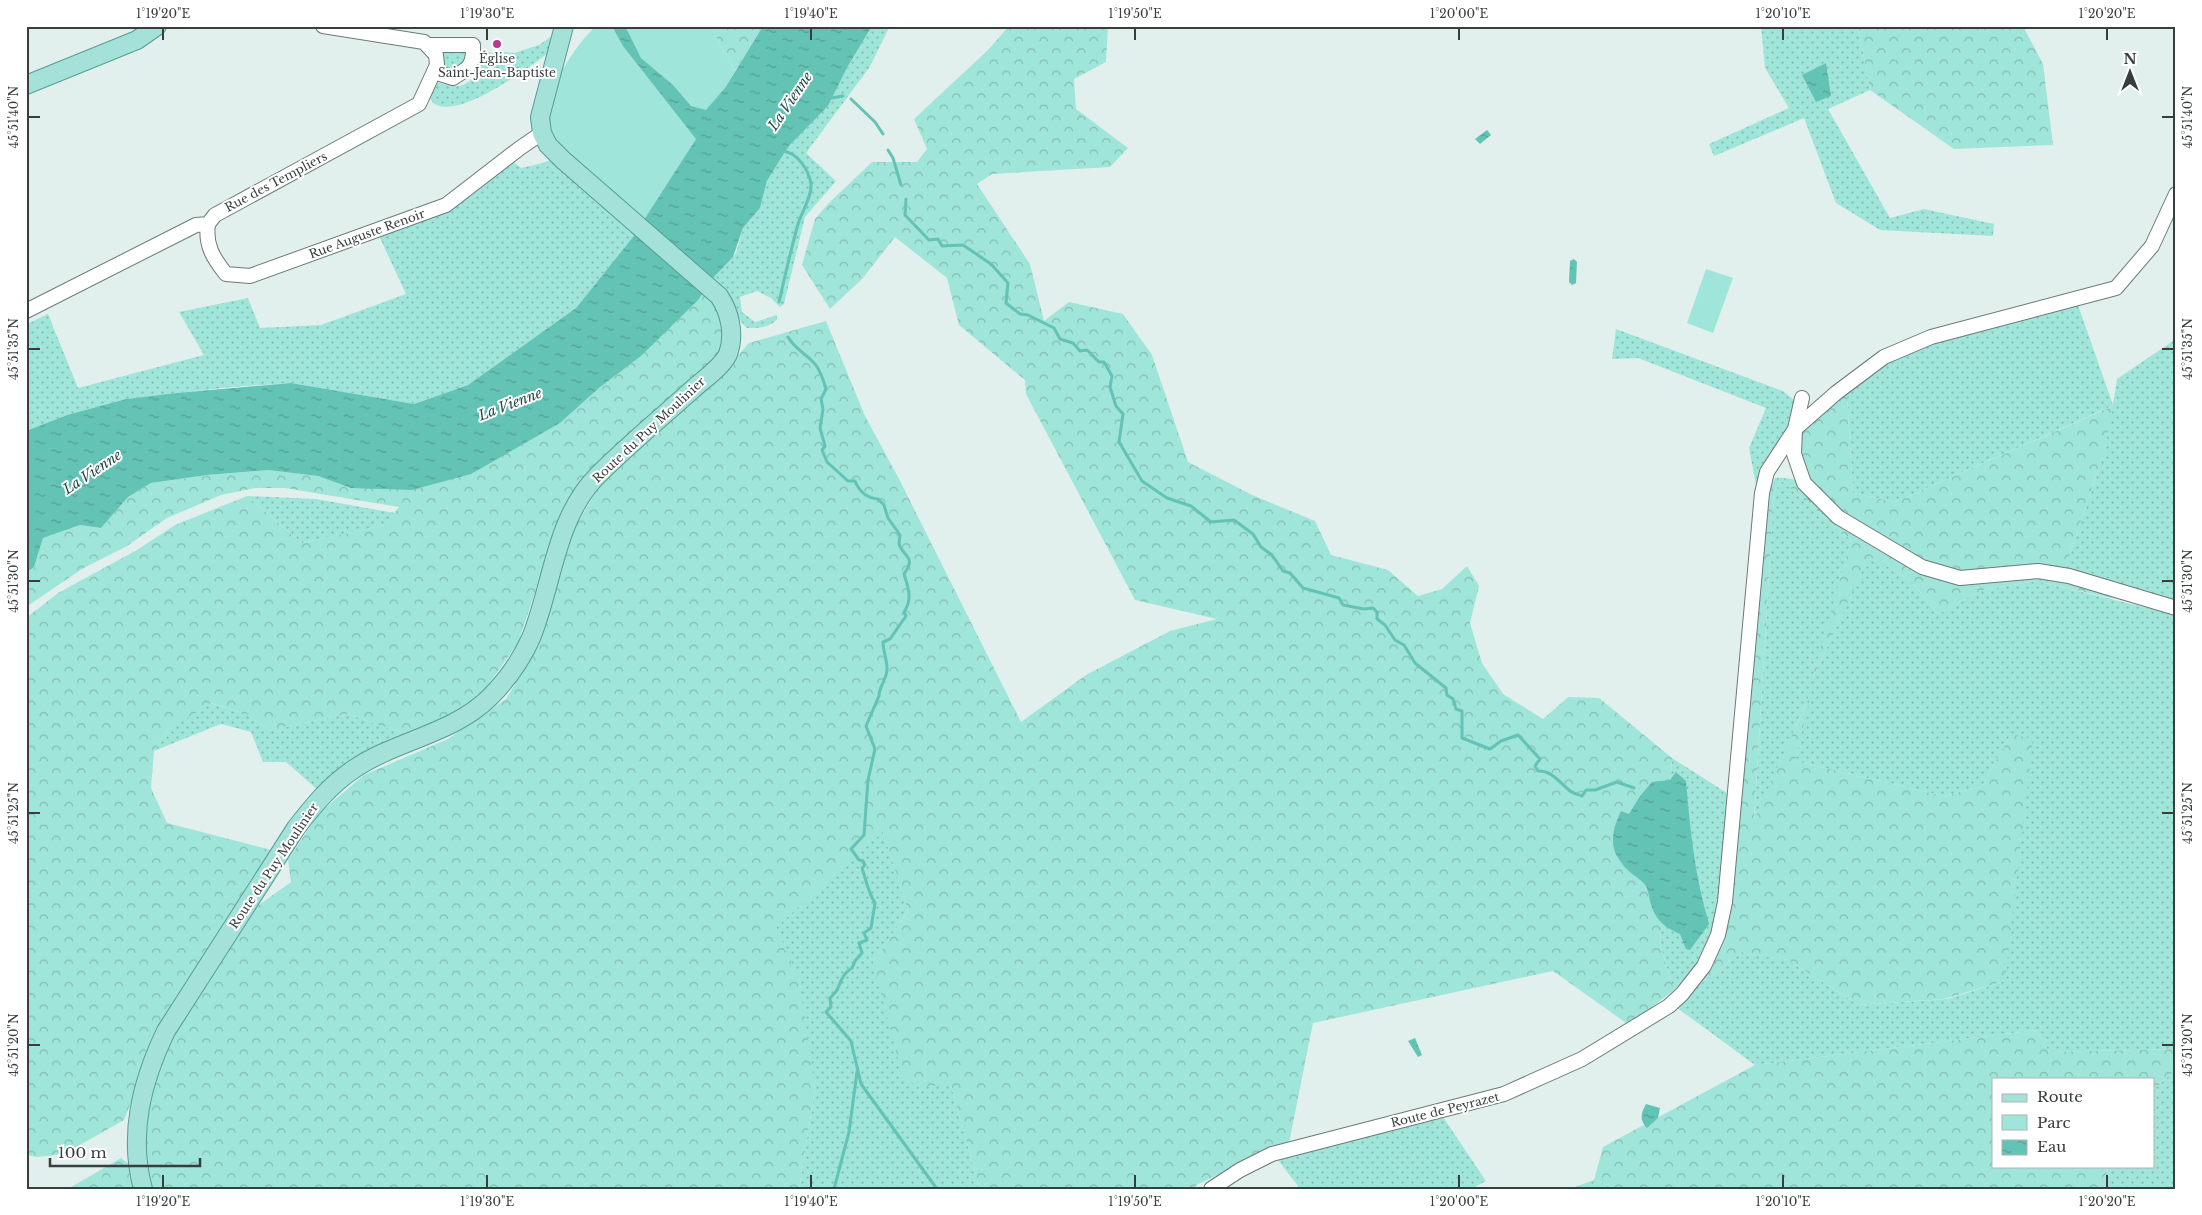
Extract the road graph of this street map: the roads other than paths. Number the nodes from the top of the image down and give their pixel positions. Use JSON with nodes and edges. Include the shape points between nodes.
{"nodes":[{"id":1,"x":157,"y":26,"type":"edge"},
{"id":2,"x":323,"y":26,"type":"edge"},
{"id":3,"x":564,"y":26,"type":"edge"},
{"id":4,"x":393,"y":31,"type":"edge"},
{"id":5,"x":429,"y":45,"type":"junction"},
{"id":6,"x":434,"y":72,"type":"junction"},
{"id":7,"x":26,"y":85,"type":"edge"},
{"id":8,"x":542,"y":133,"type":"junction"},
{"id":9,"x":2176,"y":194,"type":"edge"},
{"id":10,"x":208,"y":224,"type":"junction"},
{"id":11,"x":26,"y":311,"type":"edge"},
{"id":12,"x":1802,"y":398,"type":"dead end"},
{"id":13,"x":1795,"y":429,"type":"junction"},
{"id":14,"x":2176,"y":608,"type":"edge"},
{"id":15,"x":143,"y":1189,"type":"edge"},
{"id":16,"x":1211,"y":1189,"type":"edge"}],
"edges":[{"from":1,"to":7,"type":"main road","via":[[137,40]]},
{"from":2,"to":4,"type":"street"},
{"from":3,"to":8,"type":"main road","via":[[546,87],[540,117]]},
{"from":4,"to":5,"type":"street"},
{"from":5,"to":6,"type":"street","via":[[436,54]]},
{"from":5,"to":6,"type":"street","via":[[473,44],[474,57],[469,68],[453,78]]},
{"from":6,"to":10,"type":"street","name":"Rue des Templiers","via":[[419,104],[216,215]]},
{"from":8,"to":10,"type":"street","name":"Rue Auguste Renoir","via":[[446,205],[250,276],[226,274],[215,261],[207,244]]},
{"from":8,"to":15,"type":"main road","name":"Route du Puy Moulinier","via":[[563,160],[712,289],[726,306],[729,316],[731,335],[728,353],[700,383],[597,475],[580,496],[566,523],[530,638],[507,680],[488,699],[452,724],[355,768],[318,800],[291,836],[166,1031],[145,1081],[136,1146]]},
{"from":9,"to":13,"type":"street","via":[[2152,246],[2116,288],[1931,337],[1884,356]]},
{"from":10,"to":11,"type":"street","name":"Rue des Templiers","via":[[196,225]]},
{"from":12,"to":13,"type":"street"},
{"from":13,"to":14,"type":"street","via":[[1794,454],[1804,483],[1838,517],[1922,567],[1960,578],[2046,572]]},
{"from":13,"to":16,"type":"street","name":"Route de Peyrazet","via":[[1768,472],[1762,493],[1725,902],[1720,926],[1704,966],[1669,1006],[1582,1060],[1504,1094],[1272,1154]]}]}
